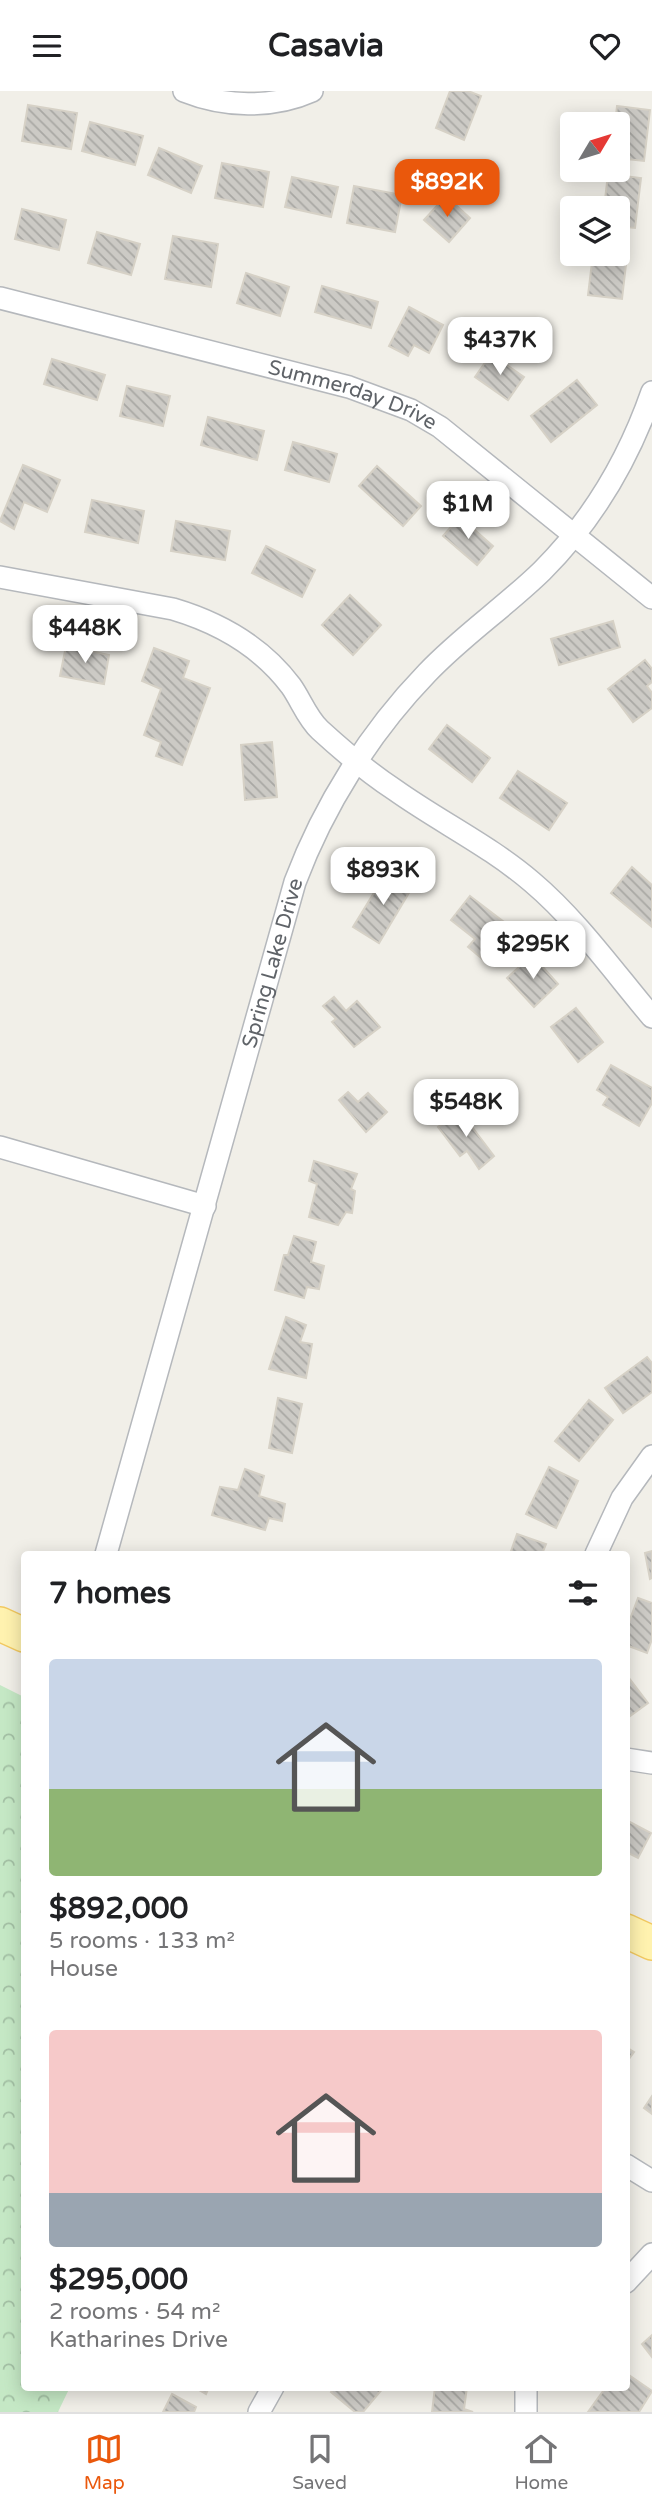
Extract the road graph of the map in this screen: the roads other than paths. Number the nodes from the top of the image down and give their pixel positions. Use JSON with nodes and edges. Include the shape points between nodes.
{"nodes":[{"id":1,"x":184,"y":91,"type":"edge"},
{"id":2,"x":312,"y":91,"type":"edge"},
{"id":3,"x":0,"y":298,"type":"edge"},
{"id":4,"x":652,"y":392,"type":"edge"},
{"id":5,"x":573,"y":533,"type":"junction"},
{"id":6,"x":0,"y":577,"type":"edge"},
{"id":7,"x":652,"y":598,"type":"edge"},
{"id":8,"x":358,"y":761,"type":"junction"},
{"id":9,"x":652,"y":1017,"type":"edge"},
{"id":10,"x":0,"y":1147,"type":"edge"},
{"id":11,"x":205,"y":1206,"type":"junction"},
{"id":12,"x":652,"y":1456,"type":"edge"},
{"id":13,"x":107,"y":1551,"type":"edge"},
{"id":14,"x":597,"y":1551,"type":"edge"},
{"id":15,"x":0,"y":1624,"type":"edge"},
{"id":16,"x":21,"y":1634,"type":"edge"},
{"id":17,"x":630,"y":1760,"type":"edge"},
{"id":18,"x":652,"y":1763,"type":"edge"},
{"id":19,"x":630,"y":1933,"type":"edge"},
{"id":20,"x":652,"y":1943,"type":"edge"},
{"id":21,"x":630,"y":2167,"type":"edge"},
{"id":22,"x":652,"y":2181,"type":"edge"},
{"id":23,"x":652,"y":2254,"type":"edge"},
{"id":24,"x":630,"y":2278,"type":"edge"},
{"id":25,"x":271,"y":2391,"type":"edge"},
{"id":26,"x":526,"y":2391,"type":"edge"},
{"id":27,"x":259,"y":2412,"type":"edge"},
{"id":28,"x":526,"y":2412,"type":"edge"}],
"edges":[{"from":1,"to":2,"type":"street","via":[[224,103],[252,104]]},
{"from":3,"to":5,"type":"street","name":"Summerday Drive","via":[[381,397],[440,427]]},
{"from":4,"to":5,"type":"street","name":"Spring Lake Drive","via":[[624,462]]},
{"from":5,"to":7,"type":"street","name":"Summerday Drive"},
{"from":5,"to":8,"type":"street","name":"Spring Lake Drive","via":[[543,570],[426,673]]},
{"from":6,"to":8,"type":"street","via":[[173,609],[221,626],[271,664],[318,729]]},
{"from":8,"to":9,"type":"street","via":[[533,882]]},
{"from":8,"to":11,"type":"street","name":"Spring Lake Drive","via":[[325,813],[295,882]]},
{"from":10,"to":11,"type":"street"},
{"from":11,"to":13,"type":"street","name":"Spring Lake Drive"},
{"from":12,"to":14,"type":"street","via":[[622,1498]]},
{"from":15,"to":16,"type":"main road"},
{"from":17,"to":18,"type":"street"},
{"from":19,"to":20,"type":"main road"},
{"from":21,"to":22,"type":"street"},
{"from":23,"to":24,"type":"street"},
{"from":25,"to":27,"type":"street"},
{"from":26,"to":28,"type":"street"}]}
